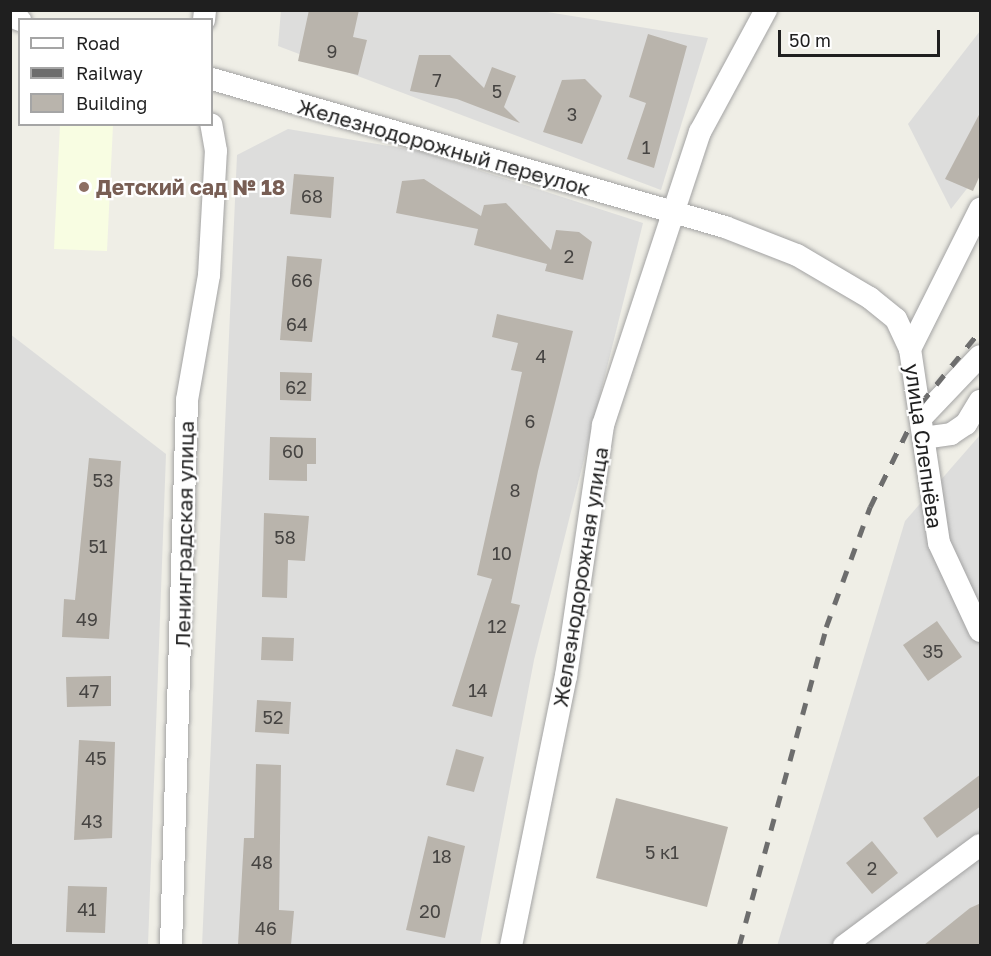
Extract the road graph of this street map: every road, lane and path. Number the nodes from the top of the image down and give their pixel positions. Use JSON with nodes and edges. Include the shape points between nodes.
{"nodes":[{"id":1,"x":766,"y":10,"type":"edge"},
{"id":2,"x":213,"y":79,"type":"edge"},
{"id":3,"x":211,"y":126,"type":"edge"},
{"id":4,"x":981,"y":209,"type":"edge"},
{"id":5,"x":677,"y":216,"type":"junction"},
{"id":6,"x":910,"y":348,"type":"junction"},
{"id":7,"x":981,"y":356,"type":"edge"},
{"id":8,"x":981,"y":401,"type":"edge"},
{"id":9,"x":923,"y":428,"type":"junction"},
{"id":10,"x":981,"y":631,"type":"edge"},
{"id":11,"x":981,"y":845,"type":"edge"},
{"id":12,"x":171,"y":945,"type":"edge"},
{"id":13,"x":511,"y":945,"type":"edge"},
{"id":14,"x":844,"y":945,"type":"edge"}],
"edges":[{"from":1,"to":5,"type":"street","name":"Железнодорожная улица","via":[[700,132]]},
{"from":2,"to":5,"type":"street","name":"Железнодорожный переулок"},
{"from":3,"to":12,"type":"street","name":"Ленинградская улица","via":[[216,151],[209,275],[187,400]]},
{"from":4,"to":6,"type":"street"},
{"from":5,"to":6,"type":"street","name":"улица Слепнёва","via":[[725,227],[838,276],[896,319]]},
{"from":5,"to":13,"type":"street","name":"Железнодорожная улица","via":[[603,425],[566,676]]},
{"from":6,"to":9,"type":"street","name":"улица Слепнёва"},
{"from":7,"to":9,"type":"street"},
{"from":8,"to":9,"type":"street","via":[[966,424],[951,434]]},
{"from":9,"to":10,"type":"street","name":"улица Слепнёва","via":[[939,543]]},
{"from":11,"to":14,"type":"street"}]}
